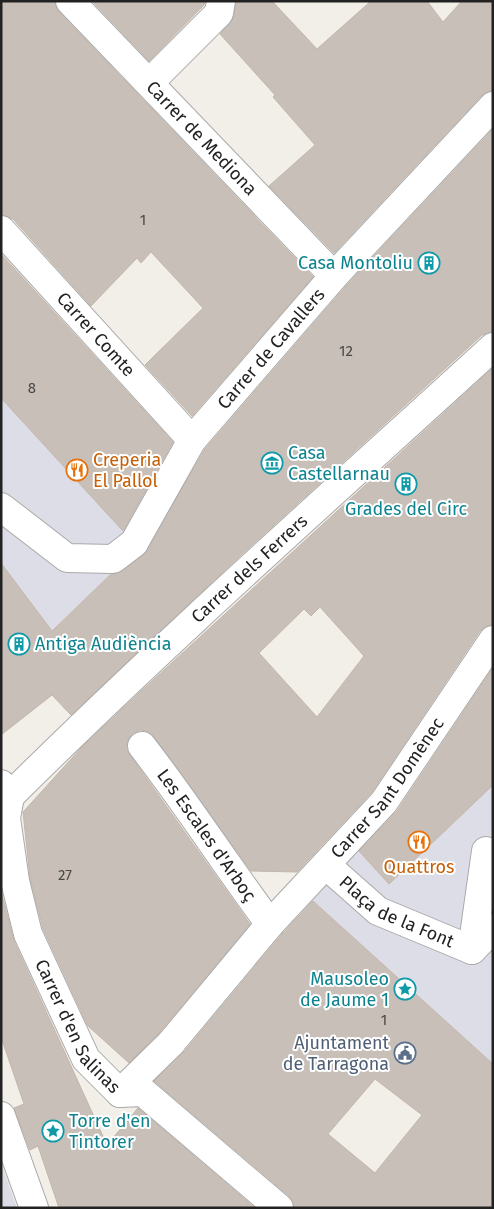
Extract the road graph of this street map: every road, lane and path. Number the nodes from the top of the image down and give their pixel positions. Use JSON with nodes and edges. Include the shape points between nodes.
{"nodes":[{"id":1,"x":70,"y":1,"type":"edge"},
{"id":2,"x":220,"y":7,"type":"edge"},
{"id":3,"x":150,"y":82,"type":"junction"},
{"id":4,"x":493,"y":106,"type":"edge"},
{"id":5,"x":1,"y":230,"type":"edge"},
{"id":6,"x":334,"y":276,"type":"junction"},
{"id":7,"x":493,"y":346,"type":"edge"},
{"id":8,"x":192,"y":440,"type":"junction"},
{"id":9,"x":1,"y":508,"type":"edge"},
{"id":10,"x":493,"y":640,"type":"edge"},
{"id":11,"x":142,"y":746,"type":"dead end"},
{"id":12,"x":6,"y":790,"type":"edge"},
{"id":13,"x":486,"y":851,"type":"dead end"},
{"id":14,"x":326,"y":865,"type":"junction"},
{"id":15,"x":270,"y":924,"type":"junction"},
{"id":16,"x":493,"y":928,"type":"edge"},
{"id":17,"x":472,"y":950,"type":"junction"},
{"id":18,"x":120,"y":1093,"type":"junction"},
{"id":19,"x":1,"y":1116,"type":"edge"},
{"id":20,"x":34,"y":1208,"type":"edge"},
{"id":21,"x":279,"y":1208,"type":"edge"}],
"edges":[{"from":1,"to":3,"type":"street","name":"Carrer de Mediona"},
{"from":2,"to":3,"type":"street"},
{"from":3,"to":6,"type":"street","name":"Carrer de Mediona"},
{"from":4,"to":6,"type":"street","name":"Carrer de Cavallers"},
{"from":5,"to":8,"type":"street","name":"Carrer Comte"},
{"from":6,"to":8,"type":"street","name":"Carrer de Cavallers"},
{"from":7,"to":12,"type":"street","name":"Carrer dels Ferrers"},
{"from":8,"to":9,"type":"street","name":"Carrer de Cavallers","via":[[134,543],[113,559],[67,558]]},
{"from":10,"to":14,"type":"street","name":"Carrer Sant Domènec","via":[[384,802]]},
{"from":11,"to":15,"type":"street","name":"Les Escales d'Arboç","via":[[183,798],[218,854]]},
{"from":12,"to":18,"type":"street","name":"Carrer d'en Salinas","via":[[6,818],[15,881],[28,934],[86,1060]]},
{"from":13,"to":17,"type":"street","name":"Plaça de la Font"},
{"from":14,"to":15,"type":"street","name":"Carrer Sant Domènec"},
{"from":14,"to":17,"type":"street","name":"Plaça de la Font","via":[[378,911]]},
{"from":15,"to":18,"type":"street","name":"Carrer d'en Salinas","via":[[171,1043]]},
{"from":16,"to":17,"type":"street","name":"Plaça de la Font"},
{"from":18,"to":21,"type":"street","via":[[142,1092]]},
{"from":19,"to":20,"type":"street"}]}
